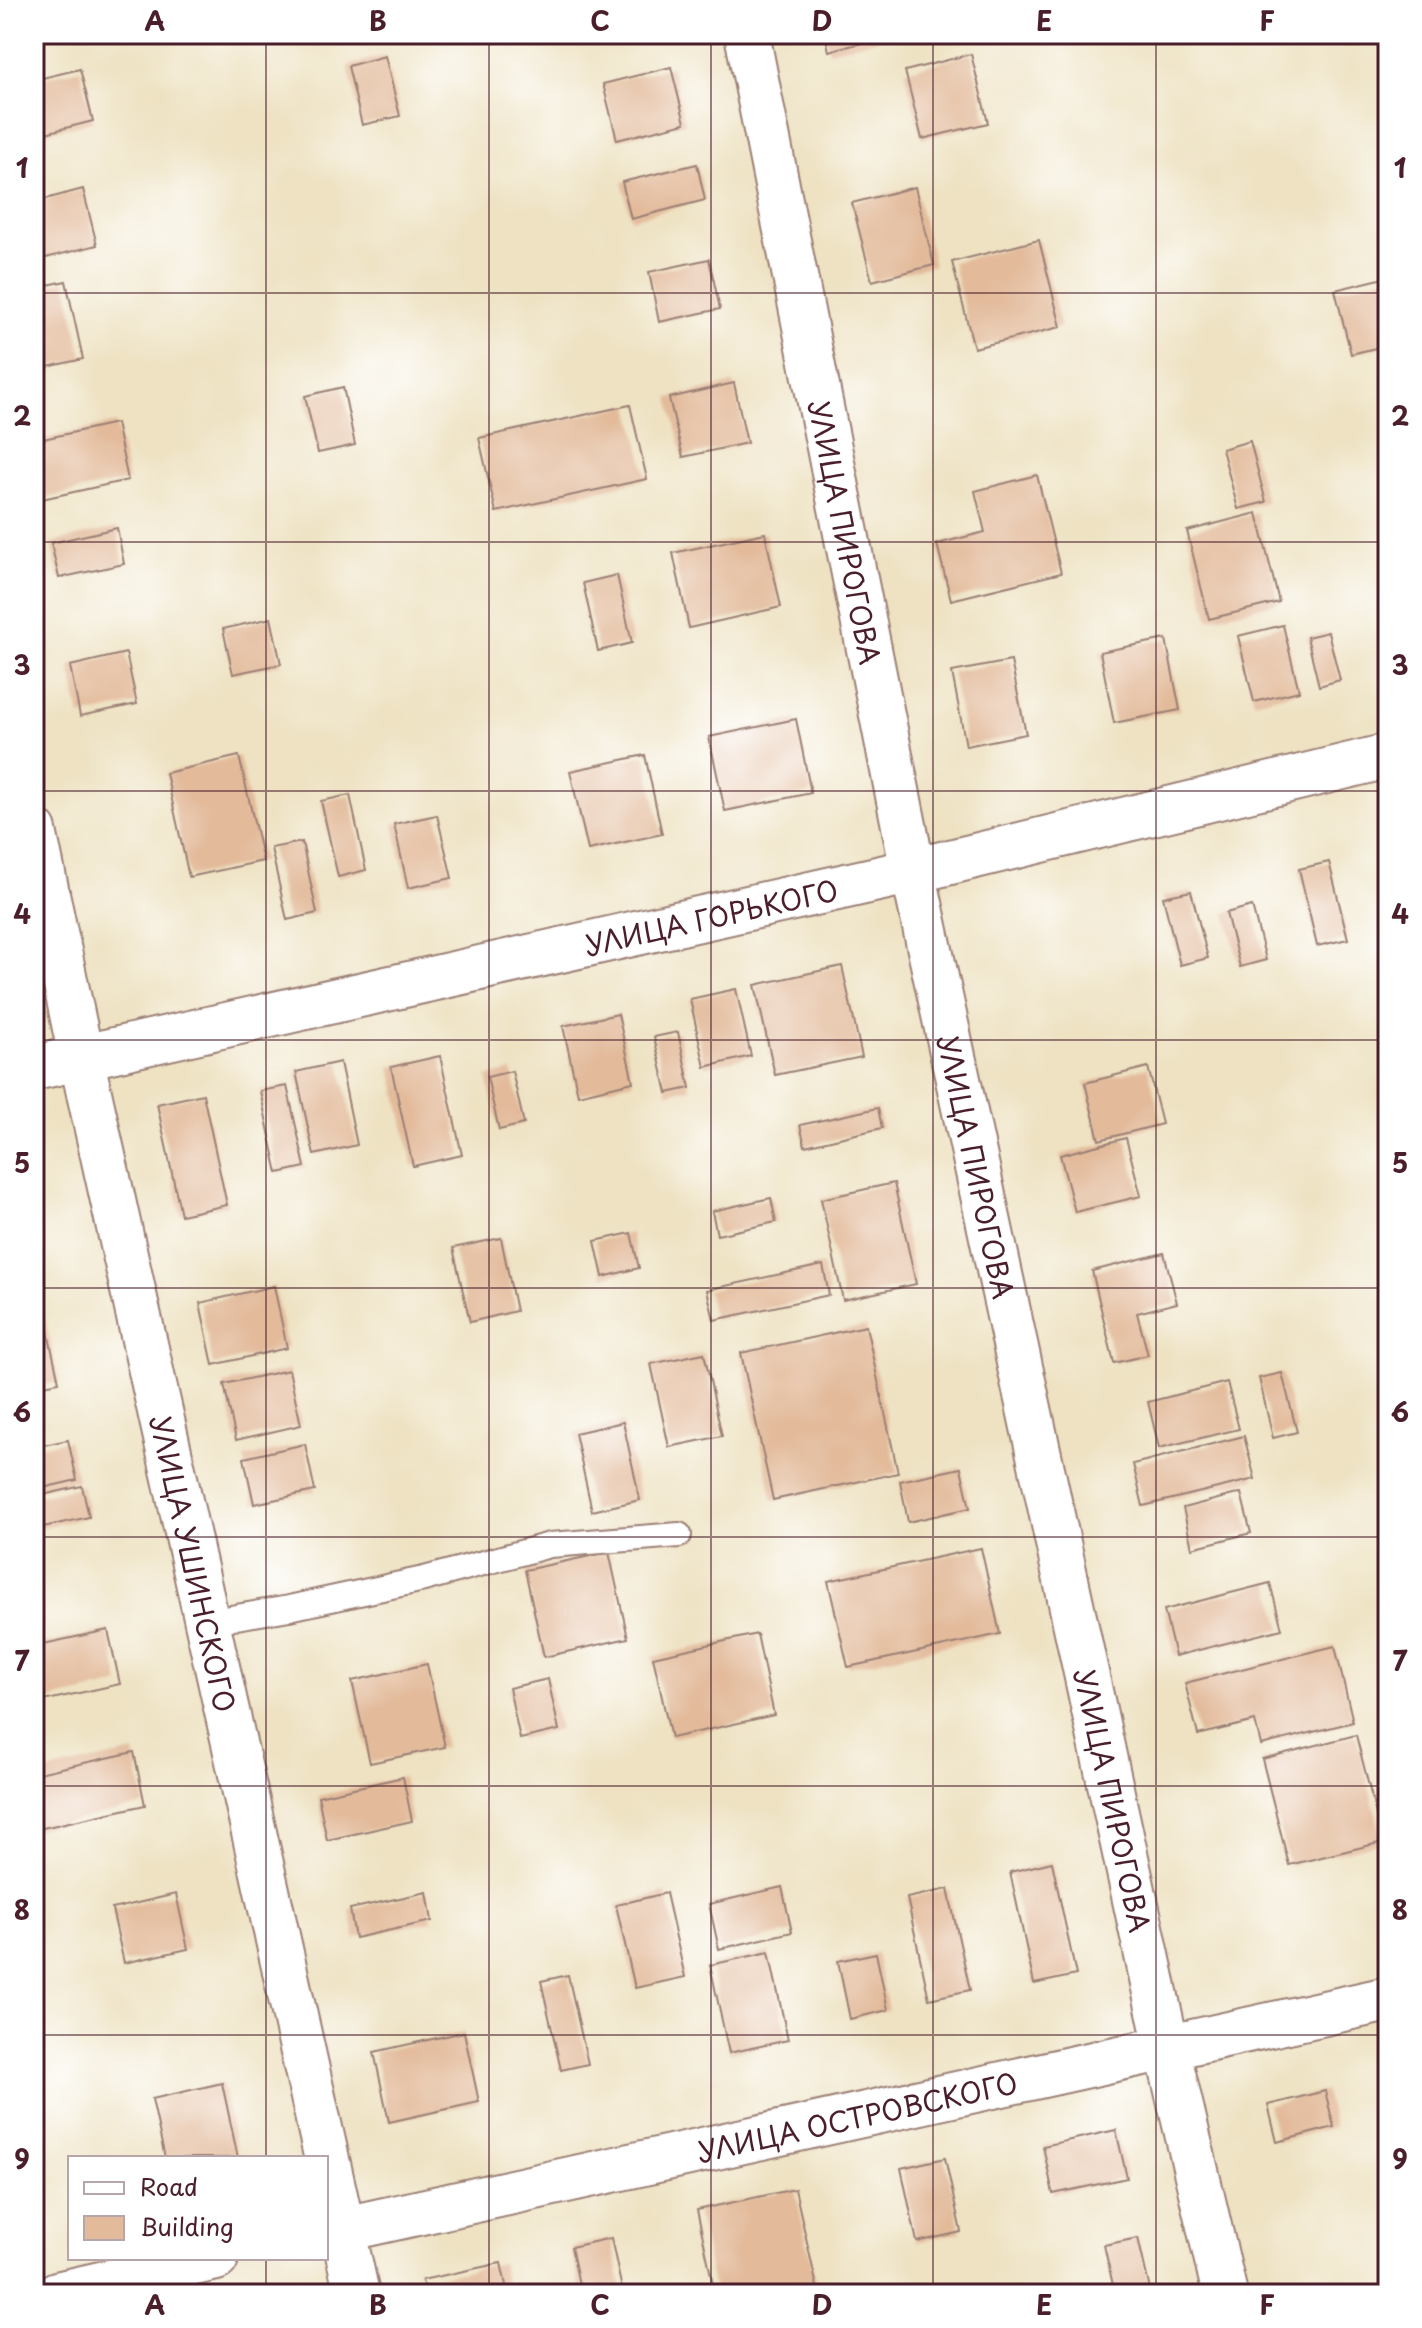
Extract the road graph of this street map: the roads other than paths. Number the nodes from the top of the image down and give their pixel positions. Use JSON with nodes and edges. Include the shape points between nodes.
{"nodes":[{"id":1,"x":747,"y":34,"type":"edge"},
{"id":2,"x":1388,"y":756,"type":"edge"},
{"id":3,"x":34,"y":831,"type":"edge"},
{"id":4,"x":913,"y":871,"type":"junction"},
{"id":5,"x":81,"y":1057,"type":"junction"},
{"id":6,"x":34,"y":1068,"type":"edge"},
{"id":7,"x":679,"y":1535,"type":"dead end"},
{"id":8,"x":207,"y":1622,"type":"junction"},
{"id":9,"x":1388,"y":1999,"type":"edge"},
{"id":10,"x":1167,"y":2048,"type":"junction"},
{"id":11,"x":318,"y":2156,"type":"edge"},
{"id":12,"x":328,"y":2202,"type":"edge"},
{"id":13,"x":334,"y":2231,"type":"edge"},
{"id":14,"x":207,"y":2260,"type":"edge"},
{"id":15,"x":57,"y":2294,"type":"edge"},
{"id":16,"x":357,"y":2294,"type":"edge"},
{"id":17,"x":1225,"y":2294,"type":"edge"}],
"edges":[{"from":1,"to":4,"type":"street","name":"УЛИЦА ПИРОГОВА"},
{"from":2,"to":4,"type":"street","name":"УЛИЦА ГОРЬКОГО"},
{"from":3,"to":5,"type":"street","name":"УЛИЦА УШИНСКОГО"},
{"from":4,"to":5,"type":"street","name":"УЛИЦА ГОРЬКОГО"},
{"from":4,"to":10,"type":"street","name":"УЛИЦА ПИРОГОВА"},
{"from":5,"to":6,"type":"street","name":"УЛИЦА ГОРЬКОГО"},
{"from":5,"to":8,"type":"street","name":"УЛИЦА УШИНСКОГО"},
{"from":7,"to":8,"type":"lane","via":[[550,1545],[424,1579]]},
{"from":8,"to":11,"type":"street","name":"УЛИЦА УШИНСКОГО"},
{"from":9,"to":10,"type":"street","name":"УЛИЦА ОСТРОВСКОГО"},
{"from":10,"to":13,"type":"street","name":"УЛИЦА ОСТРОВСКОГО"},
{"from":10,"to":17,"type":"street","name":"УЛИЦА ПИРОГОВА"},
{"from":12,"to":13,"type":"street","name":"УЛИЦА УШИНСКОГО"},
{"from":13,"to":16,"type":"street","name":"УЛИЦА УШИНСКОГО"},
{"from":14,"to":15,"type":"street"}]}
